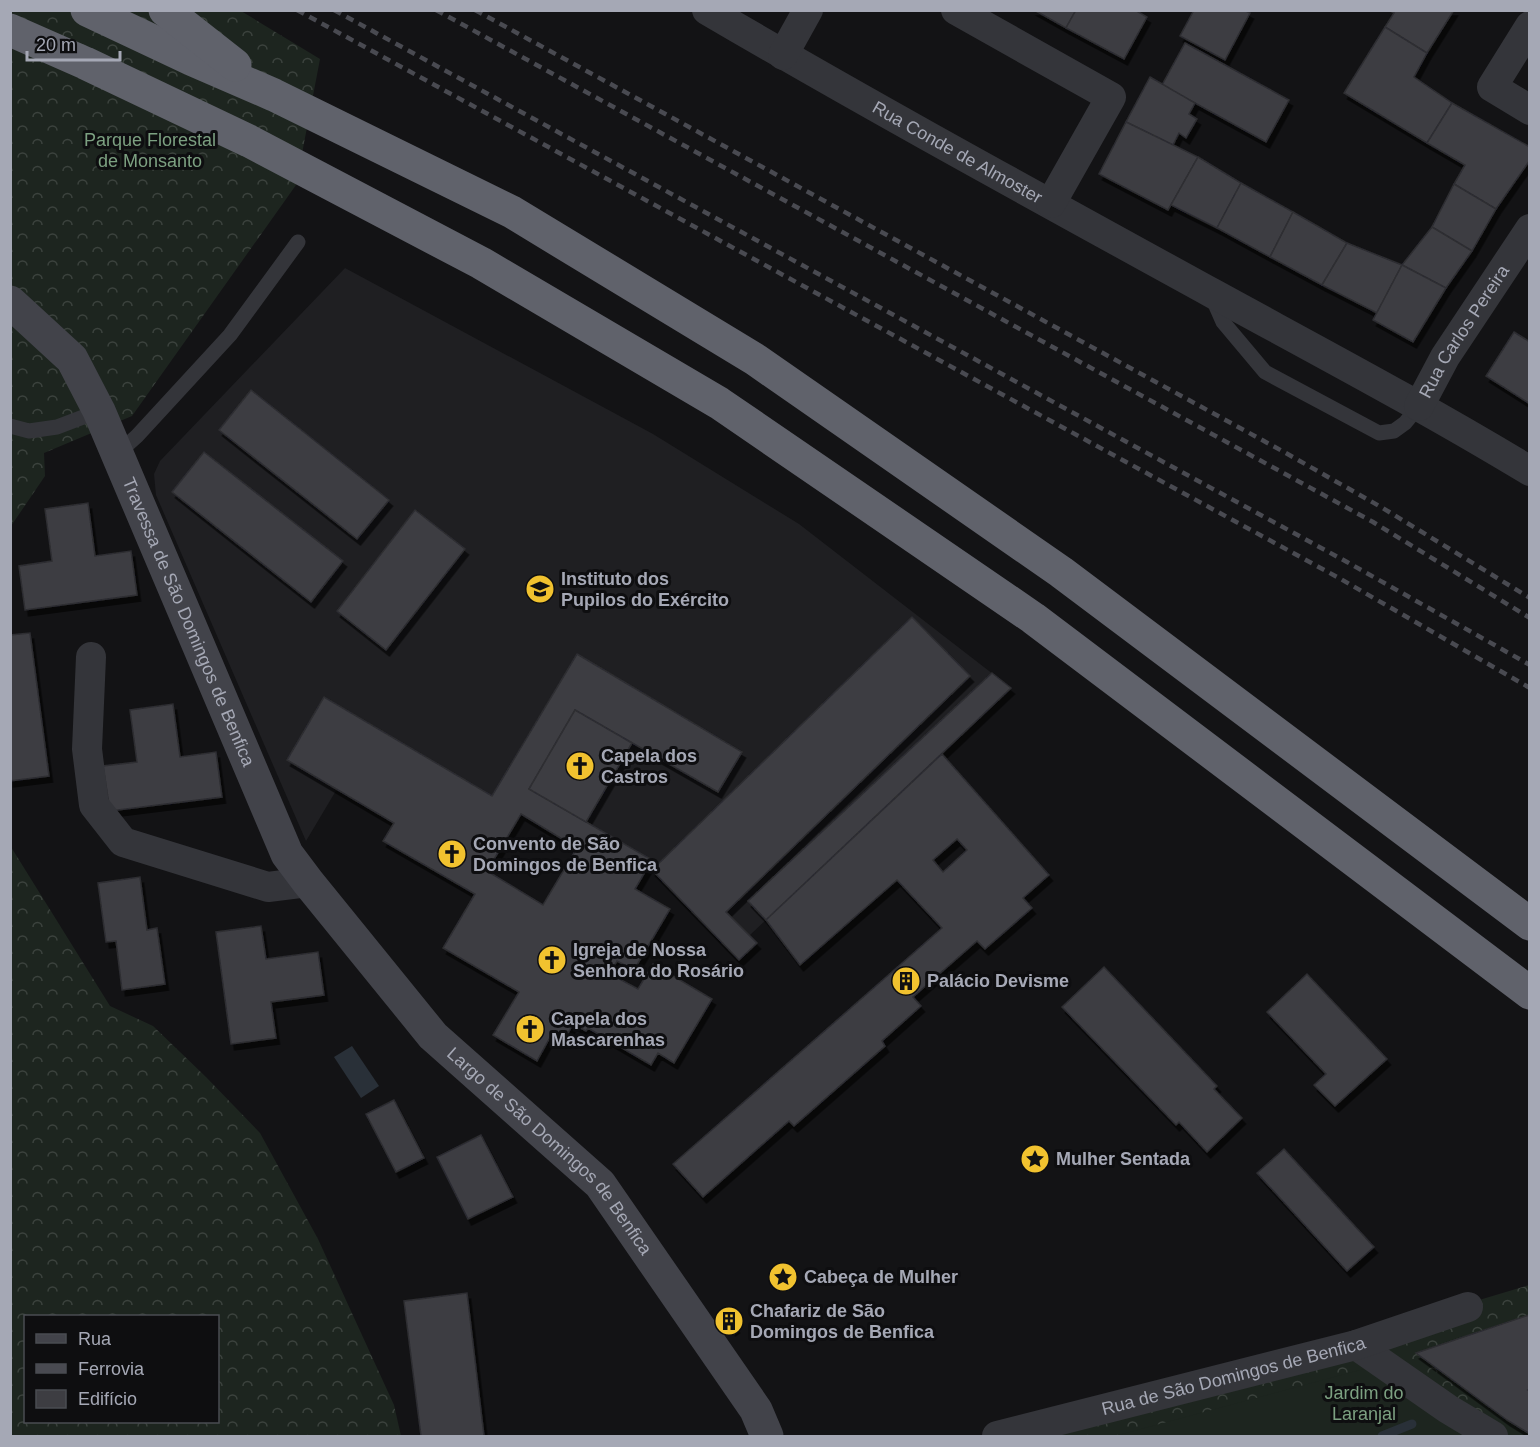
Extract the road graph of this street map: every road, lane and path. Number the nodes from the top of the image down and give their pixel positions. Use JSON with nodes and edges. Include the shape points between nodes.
{"nodes":[{"id":1,"x":87,"y":10,"type":"edge"},
{"id":2,"x":165,"y":10,"type":"edge"},
{"id":3,"x":707,"y":10,"type":"edge"},
{"id":4,"x":808,"y":10,"type":"edge"},
{"id":5,"x":956,"y":10,"type":"edge"},
{"id":6,"x":1530,"y":26,"type":"edge"},
{"id":7,"x":10,"y":30,"type":"edge"},
{"id":8,"x":783,"y":55,"type":"junction"},
{"id":9,"x":10,"y":56,"type":"edge"},
{"id":10,"x":85,"y":63,"type":"junction"},
{"id":11,"x":274,"y":95,"type":"junction"},
{"id":12,"x":1530,"y":110,"type":"edge"},
{"id":13,"x":1051,"y":204,"type":"junction"},
{"id":14,"x":1530,"y":229,"type":"edge"},
{"id":15,"x":298,"y":242,"type":"dead end"},
{"id":16,"x":1210,"y":292,"type":"junction"},
{"id":17,"x":10,"y":302,"type":"edge"},
{"id":18,"x":10,"y":331,"type":"edge"},
{"id":19,"x":72,"y":359,"type":"junction"},
{"id":20,"x":1419,"y":406,"type":"junction"},
{"id":21,"x":99,"y":411,"type":"junction"},
{"id":22,"x":10,"y":426,"type":"edge"},
{"id":23,"x":117,"y":454,"type":"junction"},
{"id":24,"x":1530,"y":471,"type":"edge"},
{"id":25,"x":91,"y":657,"type":"dead end"},
{"id":26,"x":308,"y":882,"type":"junction"},
{"id":27,"x":1530,"y":924,"type":"edge"},
{"id":28,"x":1530,"y":993,"type":"edge"},
{"id":29,"x":1468,"y":1307,"type":"dead end"},
{"id":30,"x":1356,"y":1345,"type":"junction"},
{"id":31,"x":767,"y":1437,"type":"edge"},
{"id":32,"x":997,"y":1437,"type":"edge"},
{"id":33,"x":1492,"y":1437,"type":"edge"}],
"edges":[{"from":1,"to":11,"type":"highway"},
{"from":2,"to":11,"type":"highway"},
{"from":3,"to":8,"type":"street","name":"Rua Conde de Almoster"},
{"from":4,"to":8,"type":"street"},
{"from":5,"to":13,"type":"street","via":[[1111,97]]},
{"from":6,"to":12,"type":"street","via":[[1492,87]]},
{"from":7,"to":10,"type":"highway"},
{"from":8,"to":13,"type":"street","name":"Rua Conde de Almoster"},
{"from":9,"to":10,"type":"highway"},
{"from":10,"to":28,"type":"highway","via":[[249,141],[481,263],[719,403],[1033,618]]},
{"from":11,"to":27,"type":"highway","via":[[512,212],[756,360],[1061,572]]},
{"from":13,"to":16,"type":"street","name":"Rua Conde de Almoster"},
{"from":14,"to":20,"type":"street","name":"Rua Carlos Pereira","via":[[1445,357]]},
{"from":15,"to":23,"type":"lane","via":[[230,335]]},
{"from":16,"to":20,"type":"street","name":"Rua Conde de Almoster"},
{"from":16,"to":20,"type":"lane","via":[[1223,322],[1265,372],[1379,433],[1394,431]]},
{"from":17,"to":19,"type":"street","name":"Travessa de São Domingos de Benfica"},
{"from":18,"to":19,"type":"street"},
{"from":19,"to":21,"type":"street","name":"Travessa de São Domingos de Benfica"},
{"from":20,"to":24,"type":"street","name":"Rua Conde de Almoster"},
{"from":21,"to":22,"type":"lane","via":[[29,431]]},
{"from":21,"to":23,"type":"street","name":"Travessa de São Domingos de Benfica"},
{"from":23,"to":26,"type":"street","name":"Travessa de São Domingos de Benfica","via":[[287,854]]},
{"from":25,"to":26,"type":"street","via":[[87,749],[94,805],[123,842],[268,887]]},
{"from":26,"to":31,"type":"street","name":"Largo de São Domingos de Benfica","via":[[433,1036],[600,1184],[756,1410]]},
{"from":29,"to":30,"type":"street","name":"Rua de São Domingos de Benfica"},
{"from":30,"to":32,"type":"street","name":"Rua de São Domingos de Benfica"},
{"from":30,"to":33,"type":"street"}]}
